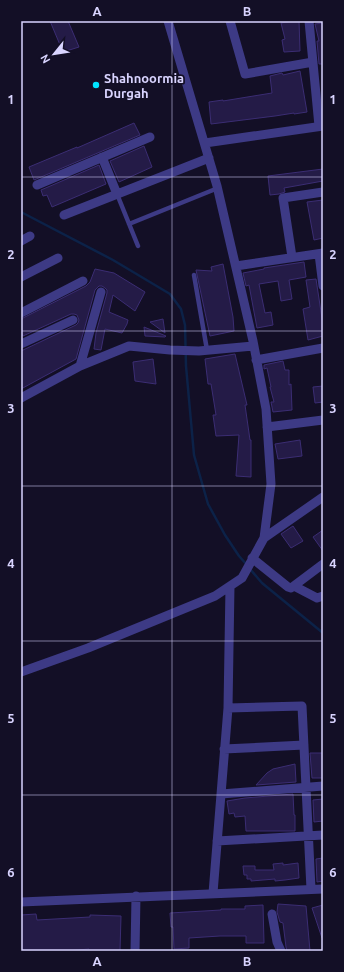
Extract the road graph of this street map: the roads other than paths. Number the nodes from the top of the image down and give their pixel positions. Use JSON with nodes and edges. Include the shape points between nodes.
{"nodes":[{"id":1,"x":168,"y":21,"type":"edge"},
{"id":2,"x":230,"y":21,"type":"edge"},
{"id":3,"x":309,"y":21,"type":"edge"},
{"id":4,"x":313,"y":62,"type":"junction"},
{"id":5,"x":321,"y":126,"type":"edge"},
{"id":6,"x":150,"y":137,"type":"dead end"},
{"id":7,"x":205,"y":143,"type":"junction"},
{"id":8,"x":102,"y":157,"type":"junction"},
{"id":9,"x":209,"y":158,"type":"junction"},
{"id":10,"x":37,"y":185,"type":"dead end"},
{"id":11,"x":218,"y":188,"type":"junction"},
{"id":12,"x":323,"y":192,"type":"edge"},
{"id":13,"x":117,"y":194,"type":"junction"},
{"id":14,"x":64,"y":215,"type":"dead end"},
{"id":15,"x":129,"y":224,"type":"junction"},
{"id":16,"x":30,"y":236,"type":"dead end"},
{"id":17,"x":21,"y":241,"type":"edge"},
{"id":18,"x":138,"y":246,"type":"dead end"},
{"id":19,"x":321,"y":253,"type":"edge"},
{"id":20,"x":292,"y":257,"type":"junction"},
{"id":21,"x":58,"y":258,"type":"dead end"},
{"id":22,"x":236,"y":266,"type":"junction"},
{"id":23,"x":194,"y":275,"type":"dead end"},
{"id":24,"x":21,"y":277,"type":"edge"},
{"id":25,"x":83,"y":281,"type":"dead end"},
{"id":26,"x":323,"y":286,"type":"edge"},
{"id":27,"x":101,"y":292,"type":"dead end"},
{"id":28,"x":21,"y":313,"type":"edge"},
{"id":29,"x":73,"y":320,"type":"dead end"},
{"id":30,"x":21,"y":344,"type":"edge"},
{"id":31,"x":253,"y":346,"type":"junction"},
{"id":32,"x":323,"y":348,"type":"edge"},
{"id":33,"x":203,"y":350,"type":"junction"},
{"id":34,"x":256,"y":360,"type":"junction"},
{"id":35,"x":80,"y":366,"type":"junction"},
{"id":36,"x":21,"y":398,"type":"edge"},
{"id":37,"x":323,"y":420,"type":"edge"},
{"id":38,"x":267,"y":427,"type":"junction"},
{"id":39,"x":323,"y":497,"type":"edge"},
{"id":40,"x":264,"y":538,"type":"junction"},
{"id":41,"x":251,"y":559,"type":"junction"},
{"id":42,"x":323,"y":564,"type":"edge"},
{"id":43,"x":230,"y":586,"type":"junction"},
{"id":44,"x":294,"y":586,"type":"junction"},
{"id":45,"x":323,"y":596,"type":"edge"},
{"id":46,"x":21,"y":672,"type":"edge"},
{"id":47,"x":228,"y":708,"type":"junction"},
{"id":48,"x":304,"y":745,"type":"junction"},
{"id":49,"x":224,"y":749,"type":"junction"},
{"id":50,"x":323,"y":786,"type":"edge"},
{"id":51,"x":306,"y":787,"type":"junction"},
{"id":52,"x":221,"y":794,"type":"junction"},
{"id":53,"x":308,"y":835,"type":"junction"},
{"id":54,"x":323,"y":835,"type":"edge"},
{"id":55,"x":217,"y":841,"type":"junction"},
{"id":56,"x":311,"y":889,"type":"junction"},
{"id":57,"x":323,"y":889,"type":"edge"},
{"id":58,"x":213,"y":893,"type":"junction"},
{"id":59,"x":136,"y":896,"type":"junction"},
{"id":60,"x":21,"y":902,"type":"edge"},
{"id":61,"x":272,"y":914,"type":"dead end"},
{"id":62,"x":135,"y":951,"type":"edge"},
{"id":63,"x":281,"y":951,"type":"edge"}],
"edges":[{"from":1,"to":7,"type":"street"},
{"from":2,"to":4,"type":"street","via":[[245,74]]},
{"from":3,"to":4,"type":"street"},
{"from":4,"to":5,"type":"street"},
{"from":5,"to":7,"type":"street"},
{"from":6,"to":8,"type":"street"},
{"from":7,"to":9,"type":"street"},
{"from":8,"to":10,"type":"street"},
{"from":8,"to":13,"type":"street"},
{"from":9,"to":11,"type":"street"},
{"from":9,"to":13,"type":"street"},
{"from":11,"to":15,"type":"lane"},
{"from":11,"to":22,"type":"street"},
{"from":12,"to":20,"type":"street","via":[[283,198]]},
{"from":13,"to":14,"type":"street"},
{"from":13,"to":15,"type":"lane"},
{"from":15,"to":18,"type":"lane"},
{"from":16,"to":17,"type":"street"},
{"from":19,"to":20,"type":"street"},
{"from":19,"to":26,"type":"street"},
{"from":20,"to":22,"type":"street"},
{"from":21,"to":24,"type":"street"},
{"from":22,"to":31,"type":"street"},
{"from":23,"to":33,"type":"lane"},
{"from":25,"to":28,"type":"street"},
{"from":27,"to":35,"type":"street"},
{"from":29,"to":30,"type":"street"},
{"from":31,"to":33,"type":"street"},
{"from":31,"to":34,"type":"street"},
{"from":32,"to":34,"type":"street"},
{"from":33,"to":35,"type":"street","via":[[129,346]]},
{"from":34,"to":38,"type":"street","via":[[266,408]]},
{"from":35,"to":36,"type":"street"},
{"from":37,"to":38,"type":"street"},
{"from":38,"to":40,"type":"street","via":[[270,484]]},
{"from":39,"to":40,"type":"street"},
{"from":40,"to":41,"type":"street"},
{"from":41,"to":43,"type":"street","via":[[242,578]]},
{"from":41,"to":44,"type":"street","via":[[288,587]]},
{"from":42,"to":44,"type":"street"},
{"from":43,"to":46,"type":"street","via":[[216,596]]},
{"from":43,"to":47,"type":"street"},
{"from":44,"to":45,"type":"street","via":[[317,598]]},
{"from":47,"to":48,"type":"street","via":[[302,706]]},
{"from":47,"to":49,"type":"street"},
{"from":48,"to":49,"type":"street"},
{"from":48,"to":51,"type":"street"},
{"from":49,"to":52,"type":"street"},
{"from":50,"to":51,"type":"street"},
{"from":51,"to":52,"type":"street"},
{"from":51,"to":53,"type":"street"},
{"from":52,"to":55,"type":"street"},
{"from":53,"to":54,"type":"street"},
{"from":53,"to":55,"type":"street"},
{"from":53,"to":56,"type":"street"},
{"from":55,"to":58,"type":"street"},
{"from":56,"to":57,"type":"street"},
{"from":56,"to":58,"type":"street"},
{"from":58,"to":59,"type":"street"},
{"from":59,"to":60,"type":"street"},
{"from":59,"to":62,"type":"street"},
{"from":61,"to":63,"type":"street"}]}
